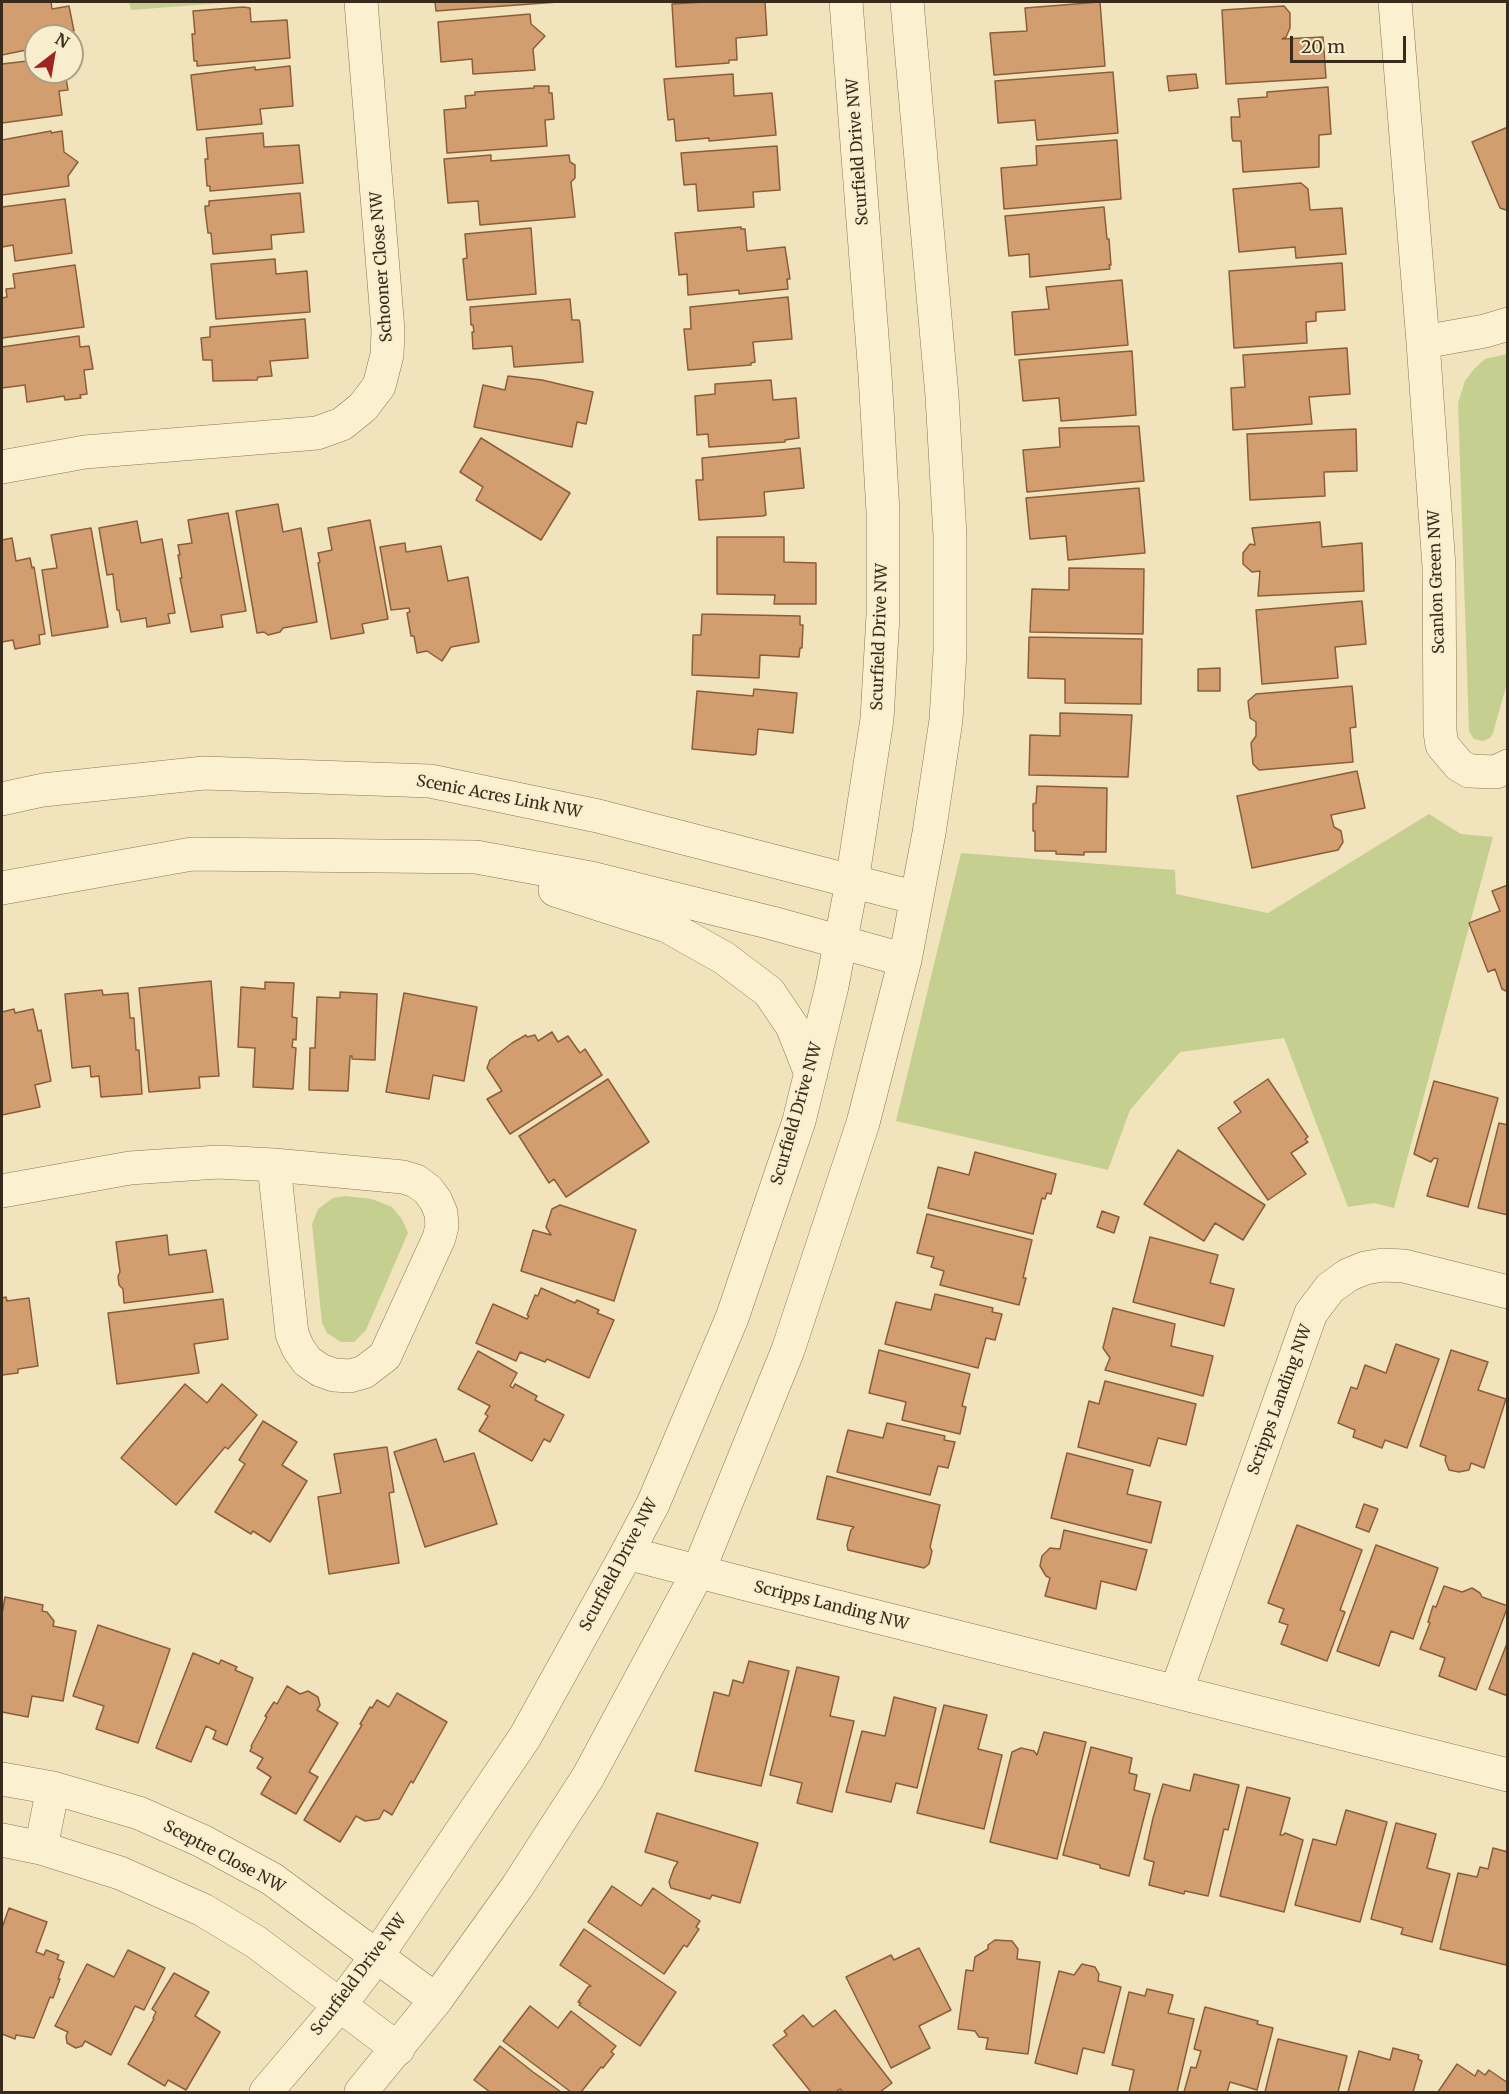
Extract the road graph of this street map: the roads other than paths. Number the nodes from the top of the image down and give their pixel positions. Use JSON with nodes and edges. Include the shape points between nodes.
{"nodes":[{"id":1,"x":361,"y":2,"type":"edge"},
{"id":2,"x":846,"y":2,"type":"edge"},
{"id":3,"x":907,"y":2,"type":"edge"},
{"id":4,"x":1395,"y":2,"type":"edge"},
{"id":5,"x":1508,"y":324,"type":"edge"},
{"id":6,"x":1423,"y":342,"type":"junction"},
{"id":7,"x":2,"y":467,"type":"edge"},
{"id":8,"x":1508,"y":766,"type":"edge"},
{"id":9,"x":2,"y":798,"type":"edge"},
{"id":10,"x":476,"y":857,"type":"junction"},
{"id":11,"x":852,"y":882,"type":"junction"},
{"id":12,"x":2,"y":888,"type":"edge"},
{"id":13,"x":917,"y":898,"type":"junction"},
{"id":14,"x":841,"y":944,"type":"junction"},
{"id":15,"x":904,"y":960,"type":"junction"},
{"id":16,"x":811,"y":1074,"type":"junction"},
{"id":17,"x":274,"y":1165,"type":"junction"},
{"id":18,"x":2,"y":1191,"type":"edge"},
{"id":19,"x":1508,"y":1292,"type":"edge"},
{"id":20,"x":627,"y":1553,"type":"junction"},
{"id":21,"x":698,"y":1572,"type":"junction"},
{"id":22,"x":1176,"y":1692,"type":"junction"},
{"id":23,"x":1508,"y":1775,"type":"edge"},
{"id":24,"x":2,"y":1779,"type":"edge"},
{"id":25,"x":53,"y":1788,"type":"junction"},
{"id":26,"x":2,"y":1840,"type":"edge"},
{"id":27,"x":41,"y":1848,"type":"junction"},
{"id":28,"x":377,"y":1956,"type":"junction"},
{"id":29,"x":435,"y":2000,"type":"junction"},
{"id":30,"x":340,"y":2005,"type":"junction"},
{"id":31,"x":398,"y":2049,"type":"junction"},
{"id":32,"x":266,"y":2092,"type":"edge"},
{"id":33,"x":361,"y":2092,"type":"edge"}],
"edges":[{"from":1,"to":7,"type":"street","name":"Schooner Close NW","via":[[388,330],[379,386],[363,407],[342,424],[317,433],[85,453]]},
{"from":2,"to":11,"type":"street","name":"Scurfield Drive NW","via":[[875,375],[883,546],[877,719]]},
{"from":3,"to":13,"type":"street","via":[[942,396],[950,536],[950,651],[945,720]]},
{"from":4,"to":6,"type":"street","name":"Scanlon Green NW"},
{"from":5,"to":6,"type":"street"},
{"from":6,"to":8,"type":"street","name":"Scanlon Green NW","via":[[1439,567],[1442,745],[1469,771],[1496,772]]},
{"from":9,"to":11,"type":"street","name":"Scenic Acres Link NW","via":[[204,773],[430,781],[598,816]]},
{"from":10,"to":12,"type":"street","via":[[192,854]]},
{"from":10,"to":14,"type":"street","via":[[591,878]]},
{"from":10,"to":16,"type":"street","via":[[552,890],[667,926],[724,958],[769,992],[792,1026]]},
{"from":11,"to":13,"type":"street","name":"Scenic Acres Link NW"},
{"from":11,"to":14,"type":"street","name":"Scurfield Drive NW"},
{"from":13,"to":15,"type":"street"},
{"from":14,"to":15,"type":"street"},
{"from":14,"to":16,"type":"street","name":"Scurfield Drive NW"},
{"from":15,"to":21,"type":"street","via":[[863,1123],[788,1350]]},
{"from":16,"to":20,"type":"street","name":"Scurfield Drive NW","via":[[732,1318],[653,1504]]},
{"from":17,"to":17,"type":"street","via":[[292,1334],[298,1348],[320,1370],[350,1376],[363,1372],[385,1356],[439,1238],[441,1213],[436,1201],[416,1181],[403,1177]]},
{"from":17,"to":18,"type":"street","via":[[218,1162],[130,1168]]},
{"from":19,"to":22,"type":"street","name":"Scripps Landing NW","via":[[1404,1266],[1383,1265],[1348,1275],[1330,1288],[1311,1313]]},
{"from":20,"to":21,"type":"street","name":"Scripps Landing NW"},
{"from":20,"to":28,"type":"street","name":"Scurfield Drive NW","via":[[525,1737]]},
{"from":21,"to":22,"type":"street","name":"Scripps Landing NW"},
{"from":21,"to":29,"type":"street","via":[[588,1777],[517,1887]]},
{"from":22,"to":23,"type":"street","name":"Scripps Landing NW"},
{"from":24,"to":25,"type":"street","name":"Sceptre Close NW"},
{"from":25,"to":27,"type":"street"},
{"from":25,"to":28,"type":"street","name":"Sceptre Close NW","via":[[139,1813],[202,1841],[272,1879]]},
{"from":26,"to":27,"type":"street"},
{"from":27,"to":30,"type":"street","via":[[120,1873],[203,1910],[256,1942]]},
{"from":28,"to":29,"type":"street","name":"Sceptre Close NW"},
{"from":28,"to":30,"type":"street","name":"Scurfield Drive NW"},
{"from":29,"to":31,"type":"street"},
{"from":30,"to":31,"type":"street"},
{"from":30,"to":32,"type":"street","name":"Scurfield Drive NW"},
{"from":31,"to":33,"type":"street"}]}
